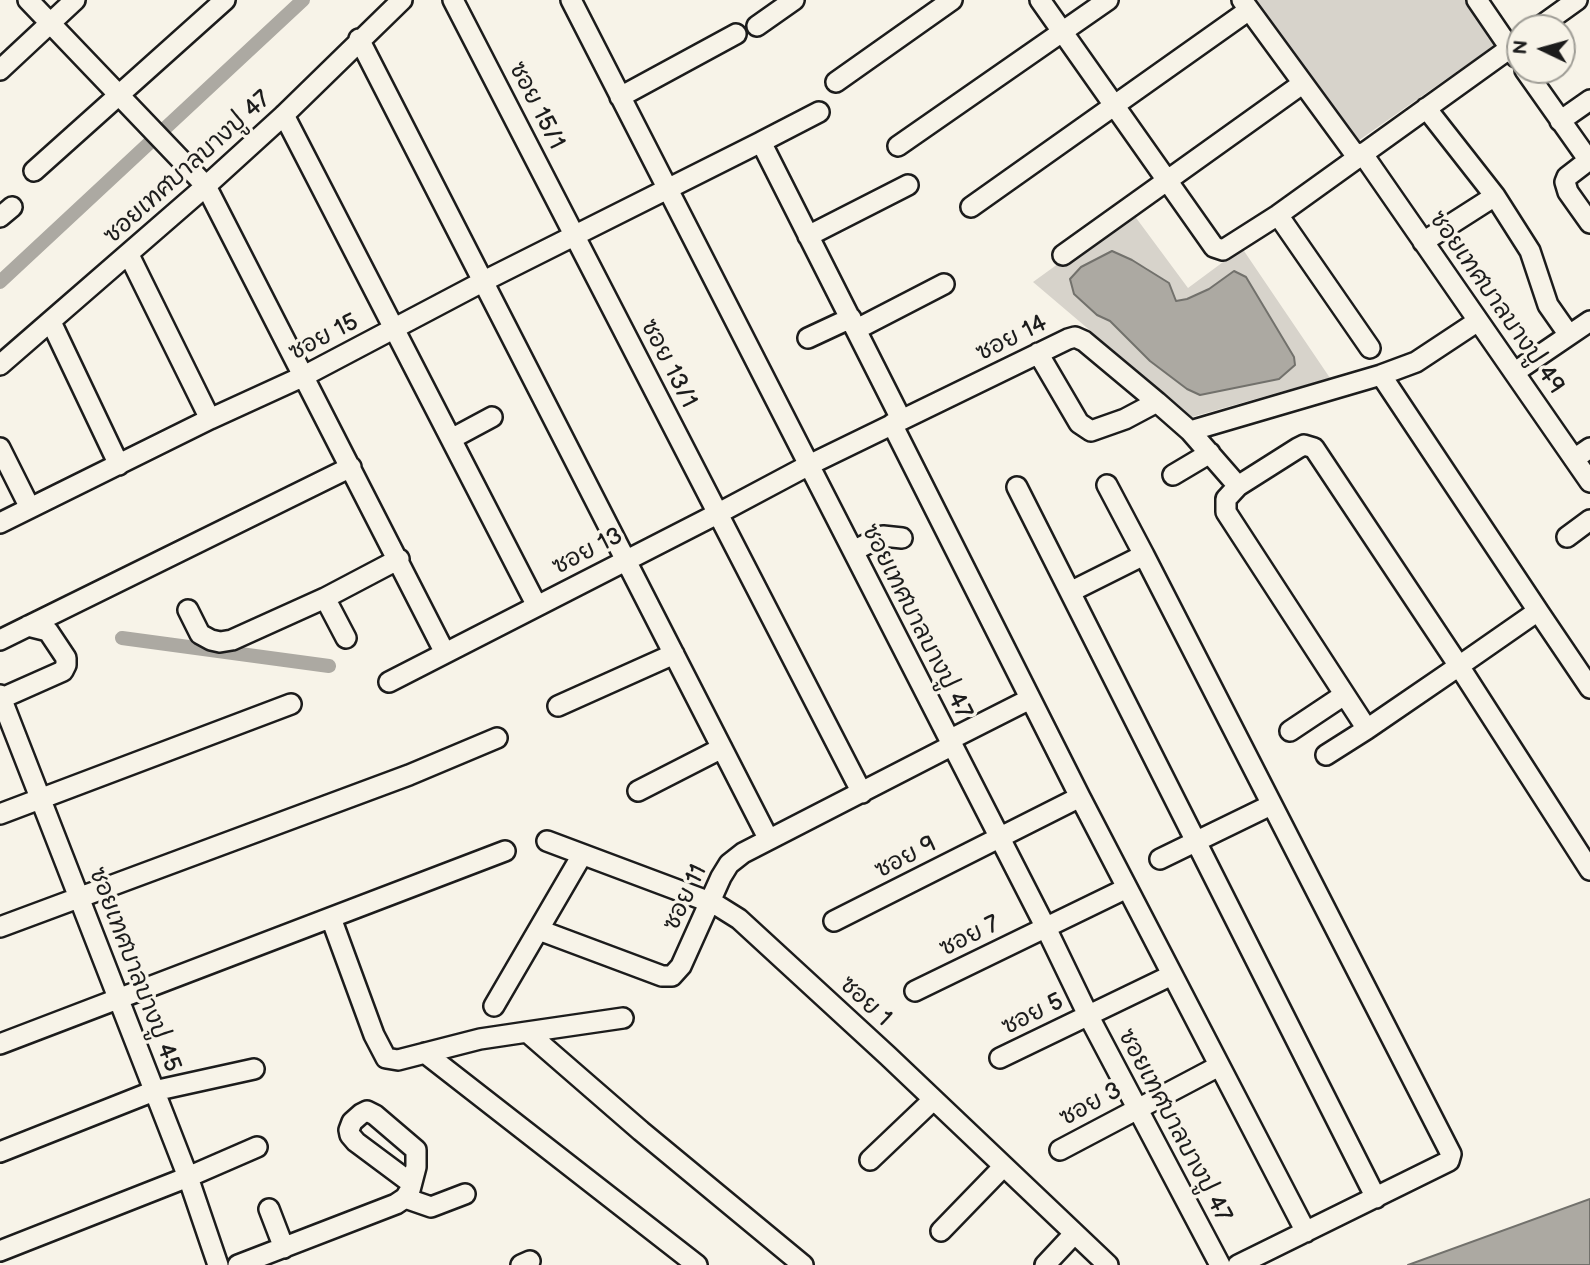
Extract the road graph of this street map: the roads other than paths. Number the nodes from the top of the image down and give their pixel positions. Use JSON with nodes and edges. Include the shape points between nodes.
{"nodes":[{"id":1,"x":29,"y":0,"type":"edge"},
{"id":2,"x":75,"y":0,"type":"edge"},
{"id":3,"x":225,"y":0,"type":"edge"},
{"id":4,"x":402,"y":0,"type":"edge"},
{"id":5,"x":453,"y":0,"type":"edge"},
{"id":6,"x":571,"y":0,"type":"edge"},
{"id":7,"x":794,"y":0,"type":"edge"},
{"id":8,"x":952,"y":0,"type":"edge"},
{"id":9,"x":1040,"y":0,"type":"edge"},
{"id":10,"x":1108,"y":0,"type":"edge"},
{"id":11,"x":1477,"y":0,"type":"edge"},
{"id":12,"x":1577,"y":0,"type":"edge"},
{"id":13,"x":1246,"y":5,"type":"edge"},
{"id":14,"x":1558,"y":14,"type":"edge"},
{"id":15,"x":50,"y":23,"type":"junction"},
{"id":16,"x":757,"y":26,"type":"dead end"},
{"id":17,"x":1063,"y":33,"type":"junction"},
{"id":18,"x":736,"y":34,"type":"dead end"},
{"id":19,"x":1506,"y":37,"type":"edge"},
{"id":20,"x":359,"y":39,"type":"junction"},
{"id":21,"x":1506,"y":58,"type":"edge"},
{"id":22,"x":0,"y":70,"type":"edge"},
{"id":23,"x":836,"y":82,"type":"dead end"},
{"id":24,"x":1302,"y":84,"type":"junction"},
{"id":25,"x":1535,"y":84,"type":"edge"},
{"id":26,"x":120,"y":96,"type":"junction"},
{"id":27,"x":620,"y":97,"type":"junction"},
{"id":28,"x":1590,"y":100,"type":"edge"},
{"id":29,"x":1115,"y":105,"type":"junction"},
{"id":30,"x":1426,"y":108,"type":"junction"},
{"id":31,"x":819,"y":112,"type":"dead end"},
{"id":32,"x":284,"y":115,"type":"junction"},
{"id":33,"x":1560,"y":121,"type":"junction"},
{"id":34,"x":761,"y":142,"type":"junction"},
{"id":35,"x":898,"y":146,"type":"dead end"},
{"id":36,"x":1359,"y":155,"type":"junction"},
{"id":37,"x":1589,"y":161,"type":"edge"},
{"id":38,"x":34,"y":171,"type":"dead end"},
{"id":39,"x":1168,"y":180,"type":"junction"},
{"id":40,"x":206,"y":186,"type":"junction"},
{"id":41,"x":908,"y":186,"type":"dead end"},
{"id":42,"x":667,"y":189,"type":"junction"},
{"id":43,"x":1495,"y":196,"type":"junction"},
{"id":44,"x":971,"y":207,"type":"dead end"},
{"id":45,"x":1279,"y":215,"type":"junction"},
{"id":46,"x":1590,"y":223,"type":"edge"},
{"id":47,"x":575,"y":235,"type":"junction"},
{"id":48,"x":808,"y":236,"type":"junction"},
{"id":49,"x":1423,"y":242,"type":"junction"},
{"id":50,"x":129,"y":255,"type":"junction"},
{"id":51,"x":1063,"y":255,"type":"dead end"},
{"id":52,"x":484,"y":281,"type":"junction"},
{"id":53,"x":944,"y":284,"type":"dead end"},
{"id":54,"x":1478,"y":321,"type":"junction"},
{"id":55,"x":1590,"y":321,"type":"edge"},
{"id":56,"x":51,"y":322,"type":"junction"},
{"id":57,"x":854,"y":323,"type":"junction"},
{"id":58,"x":394,"y":329,"type":"junction"},
{"id":59,"x":1569,"y":335,"type":"junction"},
{"id":60,"x":808,"y":338,"type":"dead end"},
{"id":61,"x":1370,"y":348,"type":"dead end"},
{"id":62,"x":1038,"y":353,"type":"junction"},
{"id":63,"x":0,"y":365,"type":"edge"},
{"id":64,"x":1515,"y":372,"type":"junction"},
{"id":65,"x":1381,"y":375,"type":"junction"},
{"id":66,"x":304,"y":376,"type":"junction"},
{"id":67,"x":1157,"y":402,"type":"junction"},
{"id":68,"x":492,"y":417,"type":"dead end"},
{"id":69,"x":210,"y":419,"type":"junction"},
{"id":70,"x":897,"y":422,"type":"junction"},
{"id":71,"x":1190,"y":430,"type":"junction"},
{"id":72,"x":451,"y":439,"type":"junction"},
{"id":73,"x":0,"y":448,"type":"edge"},
{"id":74,"x":1210,"y":453,"type":"junction"},
{"id":75,"x":1582,"y":453,"type":"edge"},
{"id":76,"x":808,"y":464,"type":"junction"},
{"id":77,"x":119,"y":465,"type":"junction"},
{"id":78,"x":351,"y":467,"type":"junction"},
{"id":79,"x":1173,"y":475,"type":"dead end"},
{"id":80,"x":1590,"y":482,"type":"edge"},
{"id":81,"x":1107,"y":485,"type":"dead end"},
{"id":82,"x":1238,"y":486,"type":"junction"},
{"id":83,"x":1017,"y":487,"type":"dead end"},
{"id":84,"x":30,"y":508,"type":"junction"},
{"id":85,"x":717,"y":514,"type":"junction"},
{"id":86,"x":1590,"y":520,"type":"edge"},
{"id":87,"x":0,"y":523,"type":"edge"},
{"id":88,"x":1567,"y":537,"type":"dead end"},
{"id":89,"x":902,"y":538,"type":"dead end"},
{"id":90,"x":853,"y":551,"type":"junction"},
{"id":91,"x":1144,"y":555,"type":"junction"},
{"id":92,"x":399,"y":559,"type":"junction"},
{"id":93,"x":627,"y":560,"type":"junction"},
{"id":94,"x":1070,"y":592,"type":"junction"},
{"id":95,"x":325,"y":598,"type":"junction"},
{"id":96,"x":537,"y":606,"type":"junction"},
{"id":97,"x":188,"y":610,"type":"dead end"},
{"id":98,"x":1538,"y":611,"type":"junction"},
{"id":99,"x":28,"y":626,"type":"junction"},
{"id":100,"x":346,"y":639,"type":"dead end"},
{"id":101,"x":0,"y":640,"type":"edge"},
{"id":102,"x":445,"y":653,"type":"junction"},
{"id":103,"x":674,"y":654,"type":"junction"},
{"id":104,"x":1459,"y":666,"type":"junction"},
{"id":105,"x":389,"y":682,"type":"dead end"},
{"id":106,"x":1590,"y":688,"type":"edge"},
{"id":107,"x":1344,"y":695,"type":"junction"},
{"id":108,"x":1,"y":698,"type":"edge"},
{"id":109,"x":1030,"y":699,"type":"junction"},
{"id":110,"x":291,"y":704,"type":"dead end"},
{"id":111,"x":558,"y":706,"type":"dead end"},
{"id":112,"x":1367,"y":729,"type":"junction"},
{"id":113,"x":1290,"y":731,"type":"dead end"},
{"id":114,"x":497,"y":738,"type":"dead end"},
{"id":115,"x":951,"y":743,"type":"junction"},
{"id":116,"x":722,"y":748,"type":"junction"},
{"id":117,"x":1325,"y":755,"type":"dead end"},
{"id":118,"x":638,"y":790,"type":"dead end"},
{"id":119,"x":862,"y":793,"type":"junction"},
{"id":120,"x":1080,"y":797,"type":"junction"},
{"id":121,"x":41,"y":799,"type":"junction"},
{"id":122,"x":1272,"y":805,"type":"junction"},
{"id":123,"x":0,"y":814,"type":"edge"},
{"id":124,"x":768,"y":838,"type":"junction"},
{"id":125,"x":1000,"y":838,"type":"junction"},
{"id":126,"x":547,"y":841,"type":"dead end"},
{"id":127,"x":1197,"y":843,"type":"junction"},
{"id":128,"x":505,"y":851,"type":"dead end"},
{"id":129,"x":582,"y":855,"type":"junction"},
{"id":130,"x":1160,"y":859,"type":"dead end"},
{"id":131,"x":1590,"y":870,"type":"edge"},
{"id":132,"x":1127,"y":888,"type":"junction"},
{"id":133,"x":79,"y":897,"type":"junction"},
{"id":134,"x":708,"y":902,"type":"junction"},
{"id":135,"x":331,"y":918,"type":"junction"},
{"id":136,"x":834,"y":921,"type":"dead end"},
{"id":137,"x":0,"y":928,"type":"edge"},
{"id":138,"x":1046,"y":928,"type":"junction"},
{"id":139,"x":539,"y":930,"type":"junction"},
{"id":140,"x":1172,"y":975,"type":"junction"},
{"id":141,"x":915,"y":991,"type":"dead end"},
{"id":142,"x":119,"y":998,"type":"junction"},
{"id":143,"x":494,"y":1006,"type":"dead end"},
{"id":144,"x":1088,"y":1015,"type":"junction"},
{"id":145,"x":623,"y":1018,"type":"dead end"},
{"id":146,"x":527,"y":1031,"type":"junction"},
{"id":147,"x":0,"y":1044,"type":"edge"},
{"id":148,"x":425,"y":1054,"type":"junction"},
{"id":149,"x":1000,"y":1058,"type":"dead end"},
{"id":150,"x":1219,"y":1066,"type":"junction"},
{"id":151,"x":254,"y":1069,"type":"dead end"},
{"id":152,"x":154,"y":1091,"type":"junction"},
{"id":153,"x":933,"y":1100,"type":"junction"},
{"id":154,"x":1136,"y":1109,"type":"junction"},
{"id":155,"x":257,"y":1147,"type":"dead end"},
{"id":156,"x":1059,"y":1150,"type":"dead end"},
{"id":157,"x":0,"y":1152,"type":"edge"},
{"id":158,"x":870,"y":1160,"type":"dead end"},
{"id":159,"x":1003,"y":1167,"type":"junction"},
{"id":160,"x":188,"y":1177,"type":"junction"},
{"id":161,"x":465,"y":1194,"type":"dead end"},
{"id":162,"x":1377,"y":1198,"type":"junction"},
{"id":163,"x":269,"y":1209,"type":"dead end"},
{"id":164,"x":941,"y":1231,"type":"dead end"},
{"id":165,"x":1306,"y":1232,"type":"junction"},
{"id":166,"x":1074,"y":1234,"type":"junction"},
{"id":167,"x":284,"y":1248,"type":"junction"},
{"id":168,"x":0,"y":1251,"type":"edge"},
{"id":169,"x":218,"y":1265,"type":"edge"},
{"id":170,"x":238,"y":1265,"type":"edge"},
{"id":171,"x":697,"y":1265,"type":"edge"},
{"id":172,"x":803,"y":1265,"type":"edge"},
{"id":173,"x":1045,"y":1265,"type":"edge"},
{"id":174,"x":1108,"y":1265,"type":"edge"},
{"id":175,"x":1220,"y":1265,"type":"edge"},
{"id":176,"x":1238,"y":1265,"type":"edge"}],
"edges":[{"from":1,"to":15,"type":"street"},
{"from":2,"to":15,"type":"street"},
{"from":3,"to":26,"type":"street"},
{"from":4,"to":20,"type":"street","name":"ซอยเทศบาลบางปู 47"},
{"from":5,"to":47,"type":"street","name":"ซอย 15/1"},
{"from":6,"to":27,"type":"street","name":"ซอยเทศบาลบางปู 47"},
{"from":7,"to":16,"type":"street"},
{"from":8,"to":23,"type":"street"},
{"from":9,"to":17,"type":"street"},
{"from":10,"to":17,"type":"street"},
{"from":11,"to":19,"type":"street"},
{"from":12,"to":14,"type":"street"},
{"from":13,"to":24,"type":"street","name":"ซอยเทศบาลบางปู 49"},
{"from":13,"to":29,"type":"street"},
{"from":15,"to":22,"type":"street"},
{"from":15,"to":26,"type":"street"},
{"from":17,"to":29,"type":"street"},
{"from":17,"to":35,"type":"street"},
{"from":18,"to":27,"type":"street"},
{"from":20,"to":32,"type":"street","name":"ซอยเทศบาลบางปู 47"},
{"from":20,"to":52,"type":"street"},
{"from":21,"to":30,"type":"street"},
{"from":24,"to":36,"type":"street","name":"ซอยเทศบาลบางปู 49"},
{"from":24,"to":39,"type":"street"},
{"from":25,"to":33,"type":"street"},
{"from":26,"to":38,"type":"street"},
{"from":26,"to":40,"type":"street"},
{"from":27,"to":42,"type":"street","name":"ซอยเทศบาลบางปู 47"},
{"from":28,"to":33,"type":"street"},
{"from":29,"to":39,"type":"street"},
{"from":29,"to":44,"type":"street"},
{"from":30,"to":36,"type":"street"},
{"from":30,"to":43,"type":"street"},
{"from":31,"to":34,"type":"street","name":"ซอย 15"},
{"from":32,"to":40,"type":"street","name":"ซอยเทศบาลบางปู 47"},
{"from":32,"to":58,"type":"street"},
{"from":33,"to":37,"type":"street"},
{"from":34,"to":42,"type":"street","name":"ซอย 15"},
{"from":34,"to":48,"type":"street"},
{"from":36,"to":45,"type":"street"},
{"from":36,"to":49,"type":"street","name":"ซอยเทศบาลบางปู 49"},
{"from":37,"to":46,"type":"street","via":[[1565,183]]},
{"from":39,"to":45,"type":"street","via":[[1218,249],[1228,248]]},
{"from":39,"to":51,"type":"street"},
{"from":40,"to":50,"type":"street","name":"ซอยเทศบาลบางปู 47"},
{"from":40,"to":66,"type":"street"},
{"from":41,"to":48,"type":"street"},
{"from":42,"to":47,"type":"street","name":"ซอย 15"},
{"from":42,"to":76,"type":"street","name":"ซอยเทศบาลบางปู 47"},
{"from":43,"to":49,"type":"street"},
{"from":43,"to":59,"type":"street","via":[[1530,251],[1548,305]]},
{"from":45,"to":61,"type":"street"},
{"from":47,"to":52,"type":"street","name":"ซอย 15"},
{"from":47,"to":85,"type":"street","name":"ซอย 13/1"},
{"from":48,"to":57,"type":"street"},
{"from":49,"to":54,"type":"street","name":"ซอยเทศบาลบางปู 49"},
{"from":50,"to":56,"type":"street","name":"ซอยเทศบาลบางปู 47"},
{"from":50,"to":69,"type":"street"},
{"from":52,"to":58,"type":"street","name":"ซอย 15"},
{"from":52,"to":93,"type":"street"},
{"from":53,"to":57,"type":"street"},
{"from":54,"to":64,"type":"street","name":"ซอยเทศบาลบางปู 49"},
{"from":54,"to":65,"type":"street","via":[[1426,357]]},
{"from":55,"to":59,"type":"street"},
{"from":56,"to":63,"type":"street","name":"ซอยเทศบาลบางปู 47"},
{"from":56,"to":77,"type":"street"},
{"from":57,"to":60,"type":"street"},
{"from":57,"to":70,"type":"street"},
{"from":58,"to":66,"type":"street","name":"ซอย 15"},
{"from":58,"to":72,"type":"street"},
{"from":59,"to":64,"type":"street"},
{"from":62,"to":67,"type":"street","name":"ซอย 14","via":[[1079,338]]},
{"from":62,"to":67,"type":"street","via":[[1079,423],[1091,431]]},
{"from":62,"to":70,"type":"street","name":"ซอย 14"},
{"from":64,"to":75,"type":"street","name":"ซอยเทศบาลบางปู 49"},
{"from":65,"to":71,"type":"street"},
{"from":65,"to":98,"type":"street"},
{"from":66,"to":69,"type":"street","name":"ซอย 15"},
{"from":66,"to":78,"type":"street"},
{"from":67,"to":71,"type":"street","name":"ซอย 14"},
{"from":68,"to":72,"type":"street"},
{"from":69,"to":77,"type":"street","name":"ซอย 15"},
{"from":70,"to":76,"type":"street","name":"ซอย 14"},
{"from":70,"to":109,"type":"street"},
{"from":71,"to":74,"type":"street","name":"ซอย 14"},
{"from":72,"to":96,"type":"street"},
{"from":73,"to":84,"type":"street"},
{"from":74,"to":79,"type":"street"},
{"from":74,"to":82,"type":"street","name":"ซอย 14"},
{"from":75,"to":80,"type":"street","name":"ซอยเทศบาลบางปู 49"},
{"from":76,"to":85,"type":"street","name":"ซอย 13"},
{"from":76,"to":90,"type":"street","name":"ซอยเทศบาลบางปู 47"},
{"from":77,"to":84,"type":"street","name":"ซอย 15"},
{"from":78,"to":92,"type":"street"},
{"from":78,"to":99,"type":"street"},
{"from":81,"to":91,"type":"street"},
{"from":82,"to":104,"type":"street","via":[[1304,445],[1314,448]]},
{"from":82,"to":107,"type":"street","via":[[1226,499],[1226,512]]},
{"from":83,"to":94,"type":"street"},
{"from":84,"to":87,"type":"street","name":"ซอย 15"},
{"from":85,"to":93,"type":"street","name":"ซอย 13"},
{"from":85,"to":119,"type":"street","name":"ซอย 13/1"},
{"from":86,"to":88,"type":"street"},
{"from":89,"to":90,"type":"street","via":[[883,536]]},
{"from":90,"to":115,"type":"street","name":"ซอยเทศบาลบางปู 47"},
{"from":91,"to":94,"type":"street"},
{"from":91,"to":122,"type":"street"},
{"from":92,"to":95,"type":"street"},
{"from":92,"to":102,"type":"street"},
{"from":93,"to":96,"type":"street","name":"ซอย 13"},
{"from":93,"to":103,"type":"street"},
{"from":94,"to":127,"type":"street"},
{"from":95,"to":97,"type":"street","via":[[220,642],[201,634]]},
{"from":95,"to":100,"type":"street"},
{"from":96,"to":102,"type":"street","name":"ซอย 13"},
{"from":98,"to":104,"type":"street"},
{"from":98,"to":106,"type":"street"},
{"from":99,"to":101,"type":"street"},
{"from":99,"to":108,"type":"street","via":[[48,631],[66,665],[63,671]]},
{"from":102,"to":105,"type":"street","name":"ซอย 13"},
{"from":103,"to":111,"type":"street"},
{"from":103,"to":116,"type":"street"},
{"from":104,"to":112,"type":"street"},
{"from":104,"to":131,"type":"street"},
{"from":107,"to":112,"type":"street"},
{"from":107,"to":113,"type":"street"},
{"from":108,"to":121,"type":"street","name":"ซอยเทศบาลบางปู 45"},
{"from":109,"to":115,"type":"street","name":"ซอย 11"},
{"from":109,"to":120,"type":"street"},
{"from":110,"to":121,"type":"street"},
{"from":112,"to":117,"type":"street"},
{"from":114,"to":133,"type":"street"},
{"from":115,"to":119,"type":"street","name":"ซอย 11"},
{"from":115,"to":125,"type":"street","name":"ซอยเทศบาลบางปู 47"},
{"from":116,"to":118,"type":"street"},
{"from":116,"to":124,"type":"street"},
{"from":119,"to":124,"type":"street","name":"ซอย 11"},
{"from":120,"to":125,"type":"street","name":"ซอย 9"},
{"from":120,"to":132,"type":"street"},
{"from":121,"to":123,"type":"street"},
{"from":121,"to":133,"type":"street","name":"ซอยเทศบาลบางปู 45"},
{"from":122,"to":127,"type":"street"},
{"from":122,"to":162,"type":"street","via":[[1450,1149],[1449,1161]]},
{"from":124,"to":134,"type":"street","name":"ซอย 11","via":[[729,864]]},
{"from":125,"to":136,"type":"street","name":"ซอย 9"},
{"from":125,"to":138,"type":"street","name":"ซอยเทศบาลบางปู 47"},
{"from":126,"to":129,"type":"street","name":"ซอย 1"},
{"from":127,"to":130,"type":"street"},
{"from":127,"to":162,"type":"street"},
{"from":128,"to":135,"type":"street"},
{"from":129,"to":134,"type":"street","name":"ซอย 1"},
{"from":129,"to":139,"type":"street"},
{"from":132,"to":138,"type":"street","name":"ซอย 7"},
{"from":132,"to":140,"type":"street"},
{"from":133,"to":137,"type":"street"},
{"from":133,"to":142,"type":"street","name":"ซอยเทศบาลบางปู 45"},
{"from":134,"to":139,"type":"street","name":"ซอย 11","via":[[681,966],[672,976]]},
{"from":134,"to":153,"type":"street","name":"ซอย 1","via":[[739,919]]},
{"from":135,"to":142,"type":"street"},
{"from":135,"to":148,"type":"street","via":[[386,1058]]},
{"from":138,"to":141,"type":"street","name":"ซอย 7"},
{"from":138,"to":144,"type":"street","name":"ซอยเทศบาลบางปู 47"},
{"from":139,"to":143,"type":"street"},
{"from":140,"to":144,"type":"street","name":"ซอย 5"},
{"from":140,"to":150,"type":"street"},
{"from":142,"to":147,"type":"street"},
{"from":142,"to":152,"type":"street","name":"ซอยเทศบาลบางปู 45"},
{"from":144,"to":149,"type":"street","name":"ซอย 5"},
{"from":144,"to":154,"type":"street","name":"ซอยเทศบาลบางปู 47"},
{"from":145,"to":146,"type":"street"},
{"from":146,"to":148,"type":"street"},
{"from":146,"to":172,"type":"street"},
{"from":148,"to":171,"type":"street"},
{"from":150,"to":154,"type":"street","name":"ซอย 3"},
{"from":150,"to":165,"type":"street"},
{"from":151,"to":152,"type":"street"},
{"from":152,"to":157,"type":"street"},
{"from":152,"to":160,"type":"street","name":"ซอยเทศบาลบางปู 45"},
{"from":153,"to":158,"type":"street"},
{"from":153,"to":159,"type":"street","name":"ซอย 1"},
{"from":154,"to":156,"type":"street","name":"ซอย 3"},
{"from":154,"to":175,"type":"street","name":"ซอยเทศบาลบางปู 47"},
{"from":155,"to":160,"type":"street"},
{"from":159,"to":164,"type":"street"},
{"from":159,"to":166,"type":"street","name":"ซอย 1"},
{"from":160,"to":168,"type":"street"},
{"from":160,"to":169,"type":"street","name":"ซอยเทศบาลบางปู 45"},
{"from":161,"to":167,"type":"street","via":[[431,1207],[408,1190],[396,1205]]},
{"from":162,"to":165,"type":"street"},
{"from":163,"to":167,"type":"street"},
{"from":165,"to":176,"type":"street"},
{"from":166,"to":173,"type":"street"},
{"from":166,"to":174,"type":"street","name":"ซอย 1"},
{"from":167,"to":170,"type":"street"}]}
